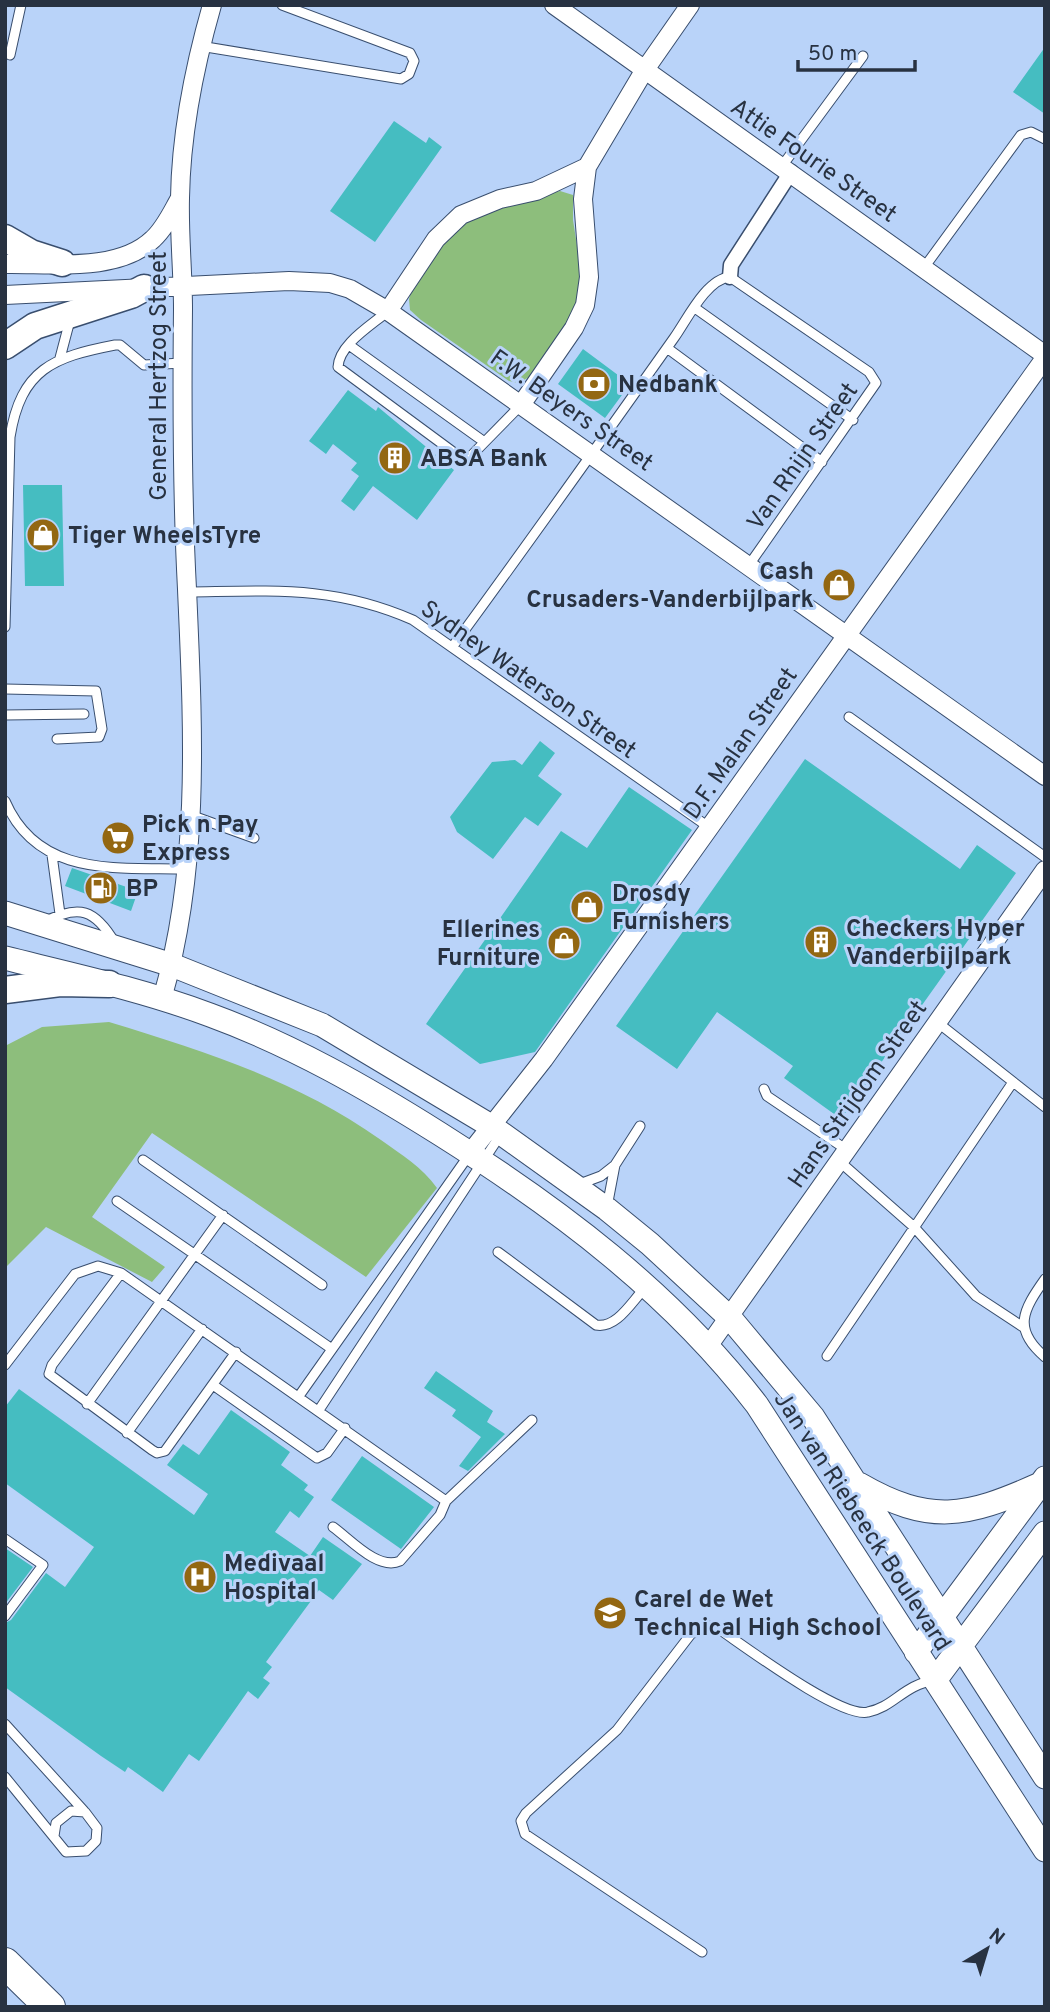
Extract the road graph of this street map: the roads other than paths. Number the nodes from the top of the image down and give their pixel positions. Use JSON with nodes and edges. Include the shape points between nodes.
{"nodes":[{"id":1,"x":21,"y":5,"type":"edge"},
{"id":2,"x":212,"y":5,"type":"edge"},
{"id":3,"x":282,"y":5,"type":"edge"},
{"id":4,"x":554,"y":5,"type":"edge"},
{"id":5,"x":690,"y":5,"type":"edge"},
{"id":6,"x":201,"y":46,"type":"junction"},
{"id":7,"x":9,"y":55,"type":"dead end"},
{"id":8,"x":863,"y":56,"type":"dead end"},
{"id":9,"x":644,"y":71,"type":"junction"},
{"id":10,"x":1045,"y":139,"type":"edge"},
{"id":11,"x":587,"y":167,"type":"junction"},
{"id":12,"x":786,"y":169,"type":"junction"},
{"id":13,"x":180,"y":198,"type":"junction"},
{"id":14,"x":5,"y":238,"type":"edge"},
{"id":15,"x":62,"y":263,"type":"junction"},
{"id":16,"x":5,"y":264,"type":"edge"},
{"id":17,"x":923,"y":269,"type":"junction"},
{"id":18,"x":730,"y":277,"type":"junction"},
{"id":19,"x":183,"y":285,"type":"junction"},
{"id":20,"x":144,"y":288,"type":"junction"},
{"id":21,"x":5,"y":295,"type":"edge"},
{"id":22,"x":695,"y":308,"type":"junction"},
{"id":23,"x":388,"y":311,"type":"junction"},
{"id":24,"x":74,"y":312,"type":"junction"},
{"id":25,"x":349,"y":345,"type":"junction"},
{"id":26,"x":5,"y":346,"type":"edge"},
{"id":27,"x":667,"y":348,"type":"junction"},
{"id":28,"x":1045,"y":356,"type":"edge"},
{"id":29,"x":60,"y":358,"type":"junction"},
{"id":30,"x":183,"y":363,"type":"junction"},
{"id":31,"x":521,"y":405,"type":"junction"},
{"id":32,"x":853,"y":420,"type":"junction"},
{"id":33,"x":483,"y":441,"type":"junction"},
{"id":34,"x":594,"y":455,"type":"junction"},
{"id":35,"x":822,"y":462,"type":"junction"},
{"id":36,"x":750,"y":565,"type":"junction"},
{"id":37,"x":187,"y":592,"type":"junction"},
{"id":38,"x":5,"y":627,"type":"edge"},
{"id":39,"x":846,"y":636,"type":"junction"},
{"id":40,"x":453,"y":646,"type":"junction"},
{"id":41,"x":5,"y":689,"type":"edge"},
{"id":42,"x":84,"y":714,"type":"dead end"},
{"id":43,"x":5,"y":715,"type":"edge"},
{"id":44,"x":849,"y":717,"type":"dead end"},
{"id":45,"x":57,"y":739,"type":"dead end"},
{"id":46,"x":1045,"y":776,"type":"edge"},
{"id":47,"x":5,"y":801,"type":"edge"},
{"id":48,"x":193,"y":816,"type":"junction"},
{"id":49,"x":710,"y":828,"type":"junction"},
{"id":50,"x":254,"y":838,"type":"dead end"},
{"id":51,"x":52,"y":855,"type":"junction"},
{"id":52,"x":1045,"y":857,"type":"edge"},
{"id":53,"x":187,"y":869,"type":"junction"},
{"id":54,"x":1045,"y":870,"type":"edge"},
{"id":55,"x":5,"y":913,"type":"edge"},
{"id":56,"x":60,"y":914,"type":"junction"},
{"id":57,"x":39,"y":924,"type":"junction"},
{"id":58,"x":118,"y":948,"type":"junction"},
{"id":59,"x":5,"y":958,"type":"edge"},
{"id":60,"x":172,"y":965,"type":"junction"},
{"id":61,"x":109,"y":984,"type":"junction"},
{"id":62,"x":5,"y":990,"type":"edge"},
{"id":63,"x":162,"y":999,"type":"junction"},
{"id":64,"x":937,"y":1022,"type":"junction"},
{"id":65,"x":1013,"y":1082,"type":"junction"},
{"id":66,"x":764,"y":1089,"type":"dead end"},
{"id":67,"x":1045,"y":1107,"type":"edge"},
{"id":68,"x":640,"y":1126,"type":"dead end"},
{"id":69,"x":496,"y":1130,"type":"junction"},
{"id":70,"x":843,"y":1156,"type":"junction"},
{"id":71,"x":476,"y":1157,"type":"junction"},
{"id":72,"x":143,"y":1160,"type":"dead end"},
{"id":73,"x":615,"y":1165,"type":"junction"},
{"id":74,"x":575,"y":1186,"type":"junction"},
{"id":75,"x":117,"y":1201,"type":"dead end"},
{"id":76,"x":607,"y":1209,"type":"junction"},
{"id":77,"x":223,"y":1215,"type":"junction"},
{"id":78,"x":914,"y":1227,"type":"junction"},
{"id":79,"x":498,"y":1252,"type":"dead end"},
{"id":80,"x":195,"y":1254,"type":"junction"},
{"id":81,"x":121,"y":1273,"type":"junction"},
{"id":82,"x":1045,"y":1279,"type":"edge"},
{"id":83,"x":322,"y":1285,"type":"dead end"},
{"id":84,"x":647,"y":1285,"type":"junction"},
{"id":85,"x":162,"y":1301,"type":"junction"},
{"id":86,"x":731,"y":1319,"type":"junction"},
{"id":87,"x":1023,"y":1326,"type":"junction"},
{"id":88,"x":202,"y":1329,"type":"junction"},
{"id":89,"x":709,"y":1345,"type":"junction"},
{"id":90,"x":332,"y":1349,"type":"junction"},
{"id":91,"x":9,"y":1351,"type":"edge"},
{"id":92,"x":236,"y":1352,"type":"junction"},
{"id":93,"x":827,"y":1356,"type":"dead end"},
{"id":94,"x":1045,"y":1357,"type":"edge"},
{"id":95,"x":5,"y":1365,"type":"edge"},
{"id":96,"x":213,"y":1385,"type":"junction"},
{"id":97,"x":299,"y":1396,"type":"junction"},
{"id":98,"x":87,"y":1404,"type":"junction"},
{"id":99,"x":319,"y":1410,"type":"junction"},
{"id":100,"x":532,"y":1420,"type":"dead end"},
{"id":101,"x":345,"y":1428,"type":"junction"},
{"id":102,"x":127,"y":1433,"type":"junction"},
{"id":103,"x":1043,"y":1481,"type":"edge"},
{"id":104,"x":856,"y":1482,"type":"junction"},
{"id":105,"x":446,"y":1501,"type":"junction"},
{"id":106,"x":333,"y":1527,"type":"dead end"},
{"id":107,"x":1045,"y":1533,"type":"edge"},
{"id":108,"x":5,"y":1539,"type":"edge"},
{"id":109,"x":5,"y":1616,"type":"edge"},
{"id":110,"x":942,"y":1618,"type":"junction"},
{"id":111,"x":962,"y":1648,"type":"junction"},
{"id":112,"x":916,"y":1652,"type":"junction"},
{"id":113,"x":926,"y":1681,"type":"junction"},
{"id":114,"x":5,"y":1724,"type":"edge"},
{"id":115,"x":5,"y":1777,"type":"edge"},
{"id":116,"x":1045,"y":1777,"type":"edge"},
{"id":117,"x":85,"y":1812,"type":"junction"},
{"id":118,"x":54,"y":1836,"type":"junction"},
{"id":119,"x":1045,"y":1850,"type":"edge"},
{"id":120,"x":702,"y":1952,"type":"dead end"},
{"id":121,"x":5,"y":1963,"type":"edge"},
{"id":122,"x":50,"y":2007,"type":"edge"}],
"edges":[{"from":1,"to":7,"type":"lane"},
{"from":2,"to":6,"type":"street","name":"General Hertzog Street"},
{"from":3,"to":6,"type":"lane","via":[[410,53],[414,61],[409,74],[401,79]]},
{"from":4,"to":9,"type":"street","name":"Attie Fourie Street"},
{"from":5,"to":9,"type":"street"},
{"from":6,"to":13,"type":"street","name":"General Hertzog Street","via":[[185,123]]},
{"from":8,"to":12,"type":"lane"},
{"from":9,"to":11,"type":"street"},
{"from":9,"to":12,"type":"street","name":"Attie Fourie Street"},
{"from":10,"to":17,"type":"lane","via":[[1031,132],[1021,135]]},
{"from":11,"to":23,"type":"street","via":[[536,191],[461,215],[436,239]]},
{"from":11,"to":31,"type":"street","via":[[583,199],[589,277],[585,305]]},
{"from":12,"to":17,"type":"street","name":"Attie Fourie Street"},
{"from":12,"to":18,"type":"street","via":[[731,265]]},
{"from":13,"to":15,"type":"street","via":[[152,240],[140,248],[105,261]]},
{"from":13,"to":19,"type":"street","name":"General Hertzog Street"},
{"from":14,"to":15,"type":"main road"},
{"from":15,"to":16,"type":"street"},
{"from":17,"to":28,"type":"street","name":"Attie Fourie Street"},
{"from":18,"to":22,"type":"lane","via":[[718,279]]},
{"from":18,"to":32,"type":"lane","name":"Van Rhijn Street","via":[[874,377],[874,390]]},
{"from":19,"to":20,"type":"street","name":"F.W. Beyers Street"},
{"from":19,"to":23,"type":"street","name":"F.W. Beyers Street","via":[[330,283]]},
{"from":19,"to":30,"type":"street","name":"General Hertzog Street"},
{"from":20,"to":21,"type":"street","name":"F.W. Beyers Street"},
{"from":20,"to":24,"type":"main road"},
{"from":22,"to":27,"type":"lane"},
{"from":22,"to":32,"type":"lane"},
{"from":23,"to":25,"type":"lane"},
{"from":23,"to":31,"type":"street","name":"F.W. Beyers Street"},
{"from":24,"to":26,"type":"main road","via":[[34,326]]},
{"from":24,"to":29,"type":"lane"},
{"from":25,"to":33,"type":"lane"},
{"from":25,"to":33,"type":"lane","via":[[338,367],[460,457],[470,457]]},
{"from":27,"to":34,"type":"lane"},
{"from":27,"to":35,"type":"lane"},
{"from":28,"to":39,"type":"street","name":"D.F. Malan Street"},
{"from":29,"to":30,"type":"lane","via":[[120,345],[144,365]]},
{"from":29,"to":38,"type":"lane","via":[[29,384],[13,418]]},
{"from":30,"to":37,"type":"street","name":"General Hertzog Street"},
{"from":31,"to":33,"type":"lane"},
{"from":31,"to":34,"type":"street","name":"F.W. Beyers Street"},
{"from":32,"to":35,"type":"lane","name":"Van Rhijn Street"},
{"from":34,"to":36,"type":"street","name":"F.W. Beyers Street"},
{"from":34,"to":40,"type":"lane"},
{"from":35,"to":36,"type":"lane","name":"Van Rhijn Street"},
{"from":36,"to":39,"type":"street","name":"F.W. Beyers Street"},
{"from":37,"to":40,"type":"lane","name":"Sydney Waterson Street","via":[[283,591],[347,597],[375,603],[413,620]]},
{"from":37,"to":48,"type":"street","name":"General Hertzog Street"},
{"from":39,"to":46,"type":"street","name":"F.W. Beyers Street"},
{"from":39,"to":49,"type":"street","name":"D.F. Malan Street"},
{"from":40,"to":49,"type":"lane","name":"Sydney Waterson Street"},
{"from":41,"to":45,"type":"lane","via":[[96,691],[102,729],[99,737]]},
{"from":42,"to":43,"type":"lane"},
{"from":44,"to":52,"type":"lane"},
{"from":47,"to":51,"type":"lane","via":[[29,838]]},
{"from":48,"to":50,"type":"lane"},
{"from":48,"to":53,"type":"street","name":"General Hertzog Street"},
{"from":49,"to":69,"type":"street","name":"D.F. Malan Street"},
{"from":51,"to":53,"type":"lane","via":[[103,866]]},
{"from":51,"to":56,"type":"lane"},
{"from":53,"to":60,"type":"street","name":"General Hertzog Street"},
{"from":54,"to":64,"type":"street","name":"Hans Strijdom Street"},
{"from":55,"to":57,"type":"street","name":"Jan van Riebeeck Boulevard"},
{"from":56,"to":57,"type":"lane"},
{"from":56,"to":58,"type":"lane","via":[[83,911],[96,917]]},
{"from":57,"to":58,"type":"street","name":"Jan van Riebeeck Boulevard"},
{"from":58,"to":60,"type":"street","name":"Jan van Riebeeck Boulevard"},
{"from":59,"to":61,"type":"street","name":"Jan van Riebeeck Boulevard"},
{"from":60,"to":63,"type":"street","name":"General Hertzog Street"},
{"from":60,"to":69,"type":"street","name":"Jan van Riebeeck Boulevard","via":[[322,1025]]},
{"from":61,"to":62,"type":"main road","via":[[47,984]]},
{"from":61,"to":63,"type":"street","name":"Jan van Riebeeck Boulevard"},
{"from":63,"to":71,"type":"street","name":"Jan van Riebeeck Boulevard","via":[[221,1019],[312,1060]]},
{"from":64,"to":65,"type":"lane"},
{"from":64,"to":70,"type":"street","name":"Hans Strijdom Street"},
{"from":65,"to":67,"type":"lane"},
{"from":65,"to":78,"type":"lane"},
{"from":66,"to":70,"type":"lane"},
{"from":68,"to":73,"type":"lane"},
{"from":69,"to":71,"type":"street","name":"D.F. Malan Street"},
{"from":69,"to":74,"type":"street","name":"Jan van Riebeeck Boulevard"},
{"from":70,"to":78,"type":"lane"},
{"from":70,"to":86,"type":"street","name":"Hans Strijdom Street"},
{"from":71,"to":84,"type":"street","name":"Jan van Riebeeck Boulevard","via":[[597,1242]]},
{"from":71,"to":90,"type":"lane"},
{"from":71,"to":99,"type":"lane"},
{"from":72,"to":77,"type":"lane"},
{"from":73,"to":74,"type":"lane"},
{"from":73,"to":76,"type":"lane"},
{"from":74,"to":76,"type":"street","name":"Jan van Riebeeck Boulevard"},
{"from":75,"to":80,"type":"lane"},
{"from":76,"to":86,"type":"street","name":"Jan van Riebeeck Boulevard"},
{"from":77,"to":80,"type":"lane"},
{"from":77,"to":83,"type":"lane"},
{"from":78,"to":87,"type":"lane","via":[[976,1296]]},
{"from":78,"to":93,"type":"lane"},
{"from":79,"to":84,"type":"lane","via":[[596,1325],[615,1321]]},
{"from":80,"to":85,"type":"lane"},
{"from":80,"to":90,"type":"lane"},
{"from":81,"to":85,"type":"lane"},
{"from":81,"to":91,"type":"lane","via":[[98,1266],[75,1274]]},
{"from":81,"to":98,"type":"lane","via":[[50,1370],[53,1379]]},
{"from":82,"to":87,"type":"lane","via":[[1031,1299]]},
{"from":84,"to":89,"type":"street","name":"Jan van Riebeeck Boulevard"},
{"from":85,"to":88,"type":"lane"},
{"from":85,"to":98,"type":"lane"},
{"from":86,"to":89,"type":"street","name":"Hans Strijdom Street"},
{"from":86,"to":104,"type":"street","name":"Jan van Riebeeck Boulevard","via":[[813,1417]]},
{"from":87,"to":94,"type":"lane","via":[[1028,1340]]},
{"from":88,"to":92,"type":"lane"},
{"from":88,"to":102,"type":"lane"},
{"from":89,"to":112,"type":"street","name":"Jan van Riebeeck Boulevard","via":[[775,1431]]},
{"from":90,"to":97,"type":"lane"},
{"from":91,"to":95,"type":"lane"},
{"from":92,"to":96,"type":"lane"},
{"from":92,"to":97,"type":"lane"},
{"from":96,"to":101,"type":"lane","via":[[317,1458],[327,1453]]},
{"from":96,"to":102,"type":"lane","via":[[165,1451],[157,1453]]},
{"from":97,"to":99,"type":"lane"},
{"from":98,"to":102,"type":"lane"},
{"from":99,"to":101,"type":"lane"},
{"from":100,"to":105,"type":"lane"},
{"from":101,"to":105,"type":"lane"},
{"from":103,"to":104,"type":"street","via":[[987,1507],[959,1513],[905,1506]]},
{"from":103,"to":110,"type":"street"},
{"from":104,"to":110,"type":"street","name":"Jan van Riebeeck Boulevard"},
{"from":105,"to":106,"type":"lane","via":[[440,1515],[393,1564],[381,1562]]},
{"from":107,"to":111,"type":"street"},
{"from":108,"to":109,"type":"lane","via":[[43,1564]]},
{"from":110,"to":111,"type":"street","name":"Jan van Riebeeck Boulevard"},
{"from":110,"to":112,"type":"street"},
{"from":111,"to":113,"type":"street"},
{"from":111,"to":116,"type":"street","name":"Jan van Riebeeck Boulevard"},
{"from":112,"to":113,"type":"street","name":"Jan van Riebeeck Boulevard"},
{"from":113,"to":119,"type":"street","name":"Jan van Riebeeck Boulevard"},
{"from":113,"to":120,"type":"lane","via":[[876,1710],[854,1713],[716,1627],[707,1626],[691,1634],[617,1730],[526,1813],[521,1828],[525,1834]]},
{"from":114,"to":117,"type":"lane"},
{"from":115,"to":118,"type":"lane"},
{"from":117,"to":118,"type":"lane","via":[[71,1811],[60,1817]]},
{"from":117,"to":118,"type":"lane","via":[[95,1821],[97,1835],[86,1851],[66,1852]]},
{"from":121,"to":122,"type":"main road"}]}
